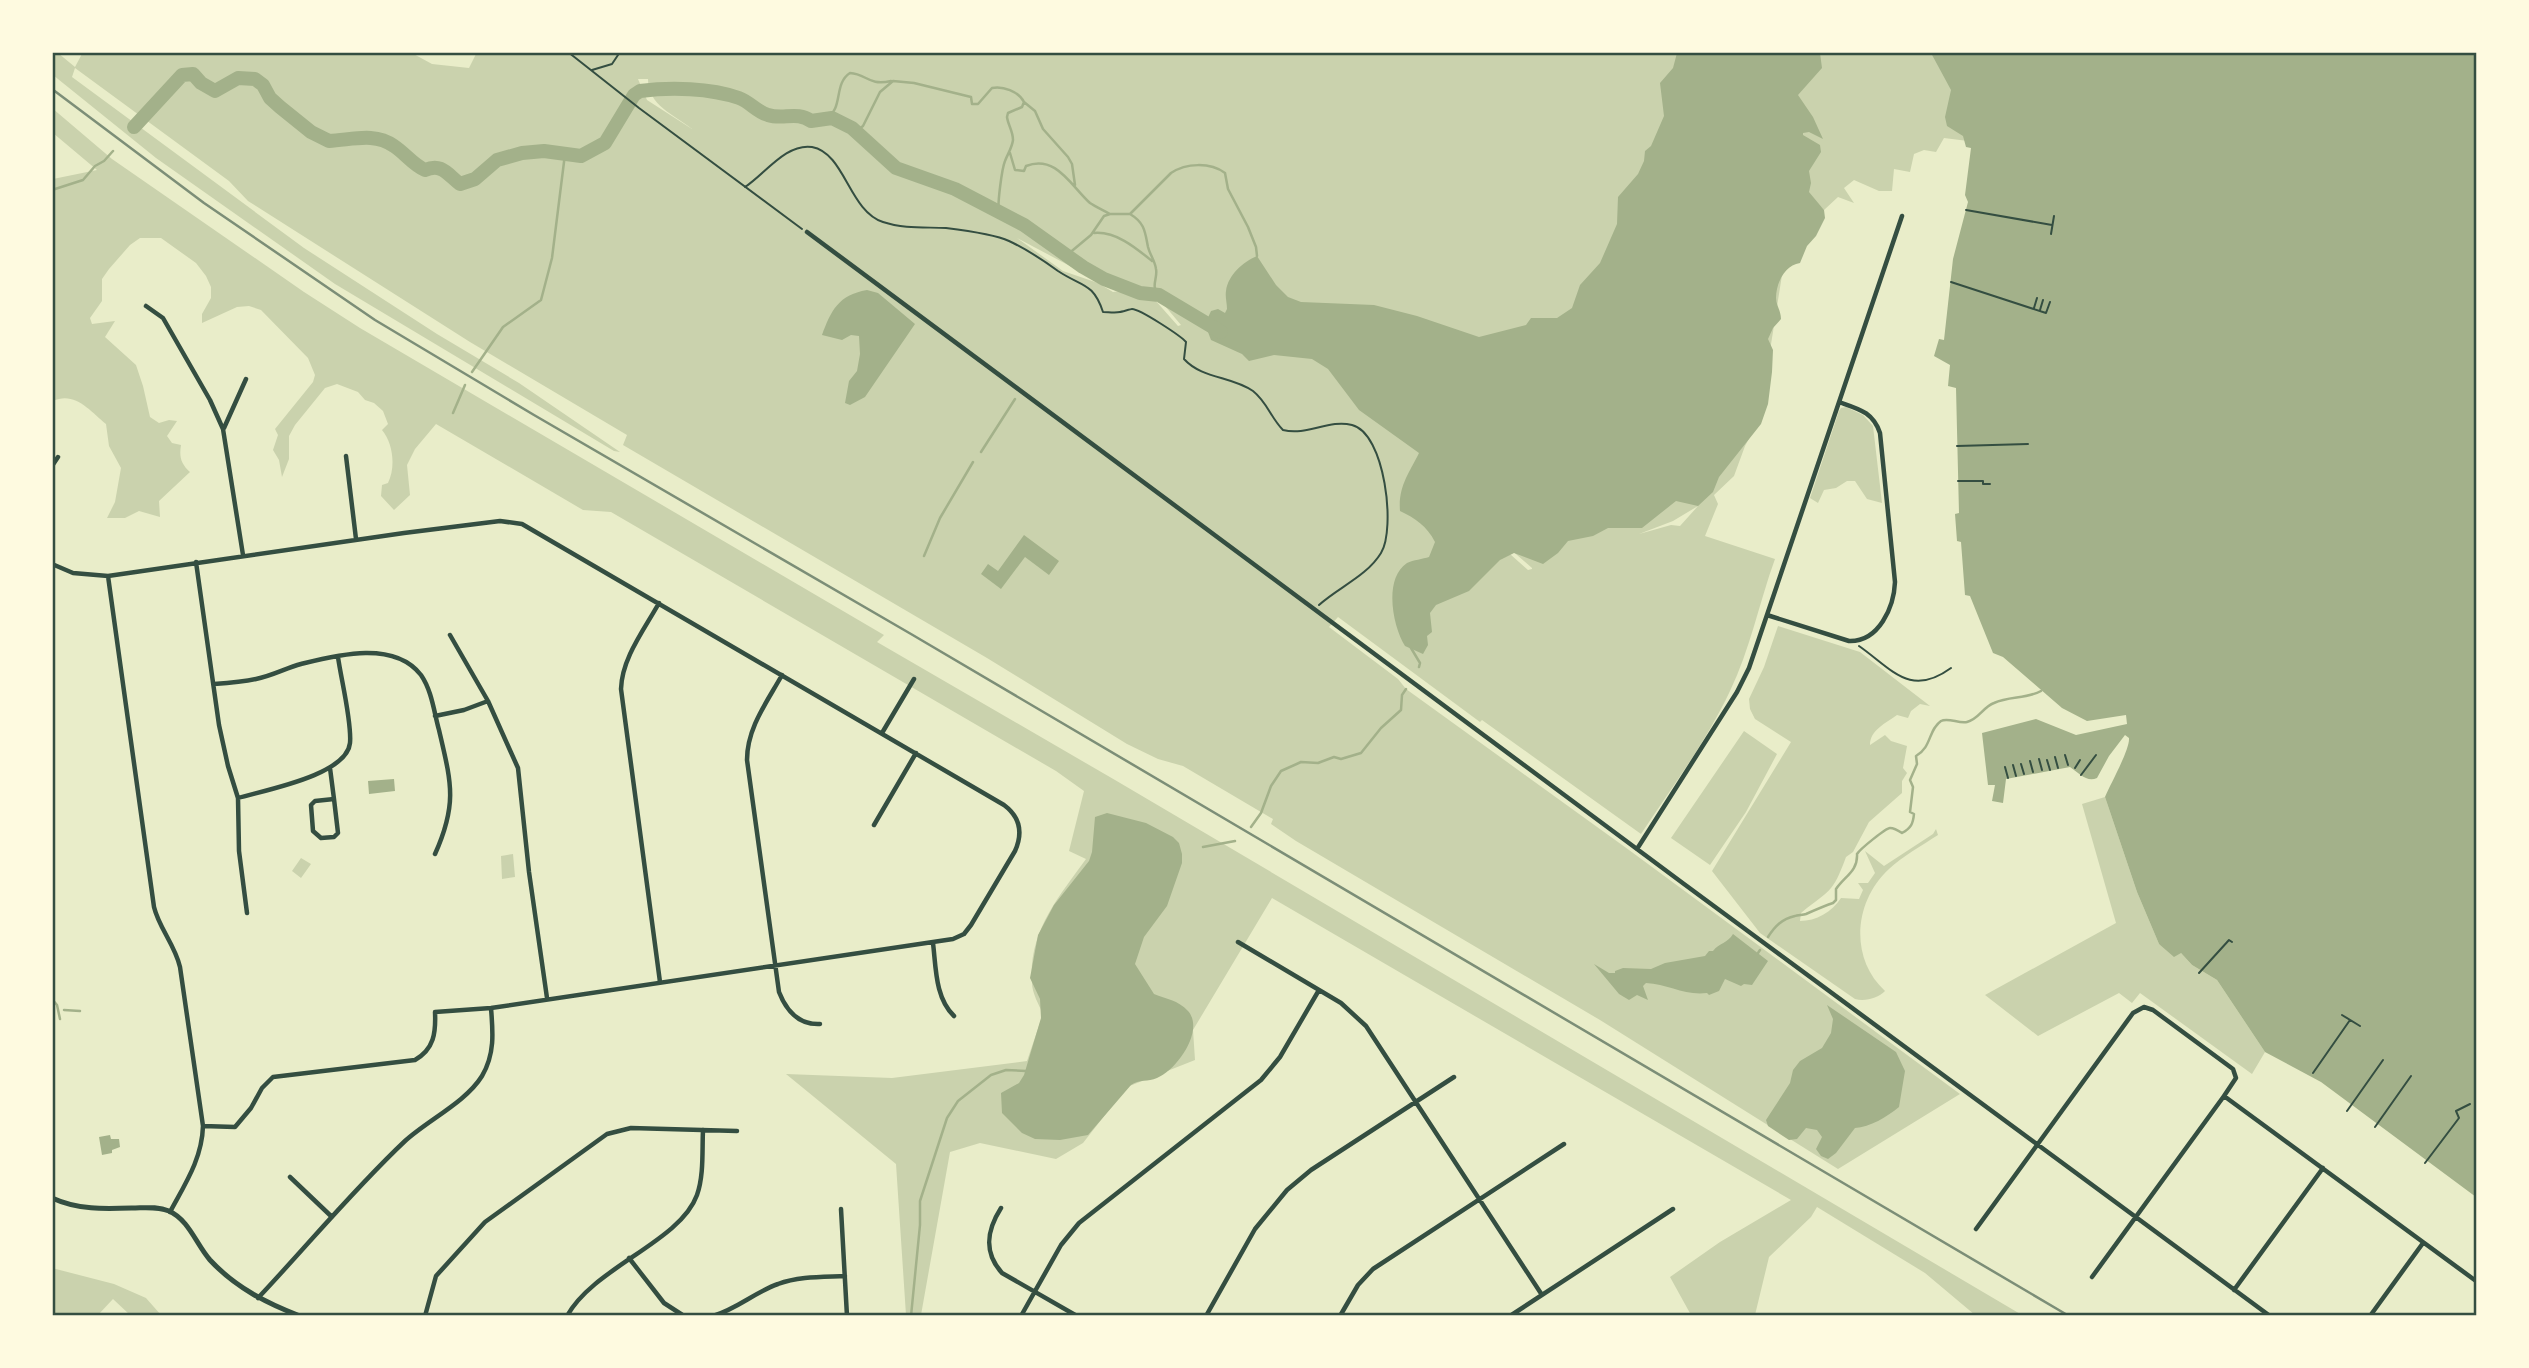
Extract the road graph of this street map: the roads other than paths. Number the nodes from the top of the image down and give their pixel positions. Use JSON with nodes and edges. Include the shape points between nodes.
{"nodes":[{"id":1,"x":1902,"y":216,"type":"dead end"},
{"id":2,"x":807,"y":232,"type":"road end"},
{"id":3,"x":146,"y":306,"type":"dead end"},
{"id":4,"x":246,"y":379,"type":"dead end"},
{"id":5,"x":1839,"y":401,"type":"junction"},
{"id":6,"x":223,"y":429,"type":"junction"},
{"id":7,"x":345,"y":456,"type":"dead end"},
{"id":8,"x":58,"y":457,"type":"dead end"},
{"id":9,"x":52,"y":466,"type":"edge"},
{"id":10,"x":356,"y":540,"type":"junction"},
{"id":11,"x":243,"y":555,"type":"junction"},
{"id":12,"x":196,"y":562,"type":"junction"},
{"id":13,"x":52,"y":564,"type":"edge"},
{"id":14,"x":108,"y":576,"type":"junction"},
{"id":15,"x":659,"y":603,"type":"junction"},
{"id":16,"x":1767,"y":615,"type":"junction"},
{"id":17,"x":450,"y":635,"type":"dead end"},
{"id":18,"x":338,"y":657,"type":"junction"},
{"id":19,"x":782,"y":674,"type":"junction"},
{"id":20,"x":914,"y":679,"type":"dead end"},
{"id":21,"x":214,"y":684,"type":"junction"},
{"id":22,"x":488,"y":701,"type":"junction"},
{"id":23,"x":435,"y":716,"type":"junction"},
{"id":24,"x":882,"y":733,"type":"junction"},
{"id":25,"x":916,"y":753,"type":"junction"},
{"id":26,"x":330,"y":768,"type":"junction"},
{"id":27,"x":238,"y":798,"type":"junction"},
{"id":28,"x":334,"y":799,"type":"junction"},
{"id":29,"x":874,"y":825,"type":"dead end"},
{"id":30,"x":1637,"y":849,"type":"junction"},
{"id":31,"x":435,"y":854,"type":"dead end"},
{"id":32,"x":247,"y":913,"type":"dead end"},
{"id":33,"x":1238,"y":942,"type":"dead end"},
{"id":34,"x":933,"y":943,"type":"junction"},
{"id":35,"x":775,"y":966,"type":"junction"},
{"id":36,"x":660,"y":982,"type":"junction"},
{"id":37,"x":1320,"y":990,"type":"junction"},
{"id":38,"x":547,"y":998,"type":"junction"},
{"id":39,"x":491,"y":1008,"type":"junction"},
{"id":40,"x":954,"y":1016,"type":"dead end"},
{"id":41,"x":820,"y":1024,"type":"dead end"},
{"id":42,"x":1454,"y":1077,"type":"dead end"},
{"id":43,"x":2224,"y":1096,"type":"junction"},
{"id":44,"x":1415,"y":1102,"type":"junction"},
{"id":45,"x":203,"y":1126,"type":"junction"},
{"id":46,"x":703,"y":1130,"type":"junction"},
{"id":47,"x":737,"y":1131,"type":"dead end"},
{"id":48,"x":1564,"y":1144,"type":"dead end"},
{"id":49,"x":2036,"y":1144,"type":"junction"},
{"id":50,"x":2323,"y":1168,"type":"junction"},
{"id":51,"x":290,"y":1177,"type":"dead end"},
{"id":52,"x":52,"y":1198,"type":"edge"},
{"id":53,"x":1478,"y":1200,"type":"junction"},
{"id":54,"x":1001,"y":1208,"type":"dead end"},
{"id":55,"x":841,"y":1209,"type":"dead end"},
{"id":56,"x":1673,"y":1209,"type":"dead end"},
{"id":57,"x":170,"y":1212,"type":"junction"},
{"id":58,"x":332,"y":1217,"type":"junction"},
{"id":59,"x":2135,"y":1217,"type":"junction"},
{"id":60,"x":1976,"y":1229,"type":"dead end"},
{"id":61,"x":2423,"y":1243,"type":"junction"},
{"id":62,"x":629,"y":1258,"type":"junction"},
{"id":63,"x":845,"y":1276,"type":"junction"},
{"id":64,"x":2092,"y":1277,"type":"dead end"},
{"id":65,"x":2476,"y":1281,"type":"edge"},
{"id":66,"x":2234,"y":1290,"type":"junction"},
{"id":67,"x":1034,"y":1291,"type":"junction"},
{"id":68,"x":1542,"y":1294,"type":"junction"},
{"id":69,"x":258,"y":1297,"type":"junction"},
{"id":70,"x":723,"y":1314,"type":"edge"},
{"id":71,"x":300,"y":1315,"type":"edge"},
{"id":72,"x":425,"y":1315,"type":"edge"},
{"id":73,"x":567,"y":1315,"type":"edge"},
{"id":74,"x":684,"y":1315,"type":"edge"},
{"id":75,"x":713,"y":1315,"type":"edge"},
{"id":76,"x":847,"y":1315,"type":"edge"},
{"id":77,"x":1020,"y":1315,"type":"edge"},
{"id":78,"x":1077,"y":1315,"type":"edge"},
{"id":79,"x":1206,"y":1315,"type":"edge"},
{"id":80,"x":1340,"y":1315,"type":"edge"},
{"id":81,"x":1510,"y":1315,"type":"edge"},
{"id":82,"x":2270,"y":1315,"type":"edge"},
{"id":83,"x":2370,"y":1315,"type":"edge"}],
"edges":[{"from":1,"to":5,"type":"street"},
{"from":2,"to":30,"type":"street"},
{"from":3,"to":6,"type":"street","via":[[163,318]]},
{"from":4,"to":6,"type":"street"},
{"from":5,"to":16,"type":"street"},
{"from":5,"to":16,"type":"street","via":[[1869,414],[1880,433],[1895,582],[1891,605],[1865,639],[1850,640]]},
{"from":6,"to":11,"type":"street"},
{"from":7,"to":10,"type":"street"},
{"from":8,"to":9,"type":"street"},
{"from":10,"to":11,"type":"street"},
{"from":10,"to":15,"type":"street","via":[[511,522],[532,528]]},
{"from":11,"to":12,"type":"street"},
{"from":12,"to":14,"type":"street"},
{"from":12,"to":21,"type":"street"},
{"from":13,"to":14,"type":"street","via":[[74,573]]},
{"from":14,"to":45,"type":"street","via":[[154,907],[180,967]]},
{"from":15,"to":19,"type":"street"},
{"from":15,"to":36,"type":"street","via":[[627,661],[621,690]]},
{"from":16,"to":30,"type":"street","via":[[1737,692]]},
{"from":17,"to":22,"type":"street"},
{"from":18,"to":21,"type":"street","via":[[299,664],[254,680]]},
{"from":18,"to":23,"type":"street","via":[[377,653],[405,661],[426,684]]},
{"from":18,"to":26,"type":"street","via":[[350,742],[342,760]]},
{"from":19,"to":24,"type":"street"},
{"from":19,"to":35,"type":"street","via":[[752,728],[747,760]]},
{"from":20,"to":24,"type":"street"},
{"from":21,"to":27,"type":"street","via":[[222,743]]},
{"from":22,"to":23,"type":"street"},
{"from":22,"to":38,"type":"street","via":[[519,768]]},
{"from":23,"to":31,"type":"street","via":[[452,794],[448,821]]},
{"from":24,"to":25,"type":"street"},
{"from":25,"to":29,"type":"street"},
{"from":25,"to":34,"type":"street","via":[[1007,807],[1020,837],[971,925],[957,938]]},
{"from":26,"to":27,"type":"street"},
{"from":26,"to":28,"type":"street"},
{"from":27,"to":32,"type":"street"},
{"from":28,"to":28,"type":"street","via":[[310,805],[313,831],[321,838],[338,833]]},
{"from":30,"to":49,"type":"street"},
{"from":33,"to":37,"type":"street"},
{"from":34,"to":35,"type":"street"},
{"from":34,"to":40,"type":"street","via":[[941,996]]},
{"from":35,"to":36,"type":"street"},
{"from":35,"to":41,"type":"street","via":[[787,1008],[809,1024]]},
{"from":36,"to":38,"type":"street"},
{"from":37,"to":44,"type":"street","via":[[1366,1026]]},
{"from":37,"to":67,"type":"street","via":[[1262,1080],[1079,1223]]},
{"from":38,"to":39,"type":"street"},
{"from":39,"to":45,"type":"street","via":[[435,1012],[432,1043],[415,1060],[280,1075],[267,1081],[235,1127]]},
{"from":39,"to":58,"type":"street","via":[[492,1045],[479,1080],[404,1142]]},
{"from":42,"to":44,"type":"street"},
{"from":43,"to":49,"type":"street","via":[[2236,1078],[2233,1069],[2144,1007],[2133,1013]]},
{"from":43,"to":50,"type":"street"},
{"from":43,"to":59,"type":"street"},
{"from":44,"to":53,"type":"street"},
{"from":44,"to":79,"type":"street","via":[[1311,1170],[1278,1199],[1255,1228]]},
{"from":45,"to":57,"type":"street","via":[[197,1163]]},
{"from":46,"to":47,"type":"street"},
{"from":46,"to":62,"type":"street","via":[[701,1181],[691,1208]]},
{"from":46,"to":72,"type":"street","via":[[626,1128],[597,1140],[485,1222],[436,1276]]},
{"from":48,"to":53,"type":"street"},
{"from":49,"to":59,"type":"street"},
{"from":49,"to":60,"type":"street"},
{"from":50,"to":61,"type":"street"},
{"from":50,"to":66,"type":"street"},
{"from":51,"to":58,"type":"street"},
{"from":52,"to":57,"type":"street","via":[[87,1209]]},
{"from":53,"to":68,"type":"street"},
{"from":53,"to":80,"type":"street","via":[[1366,1275]]},
{"from":54,"to":67,"type":"street","via":[[988,1238],[992,1259],[1002,1273]]},
{"from":55,"to":63,"type":"street"},
{"from":56,"to":68,"type":"street"},
{"from":57,"to":69,"type":"street","via":[[184,1223],[219,1270]]},
{"from":58,"to":69,"type":"street"},
{"from":59,"to":64,"type":"street"},
{"from":59,"to":66,"type":"street"},
{"from":61,"to":65,"type":"street"},
{"from":61,"to":83,"type":"street"},
{"from":62,"to":73,"type":"street","via":[[581,1295]]},
{"from":62,"to":74,"type":"street","via":[[664,1303]]},
{"from":63,"to":70,"type":"street","via":[[777,1284]]},
{"from":63,"to":76,"type":"street"},
{"from":66,"to":82,"type":"street"},
{"from":67,"to":77,"type":"street"},
{"from":67,"to":78,"type":"street"},
{"from":68,"to":81,"type":"street"},
{"from":69,"to":71,"type":"street"},
{"from":70,"to":75,"type":"street"}]}
